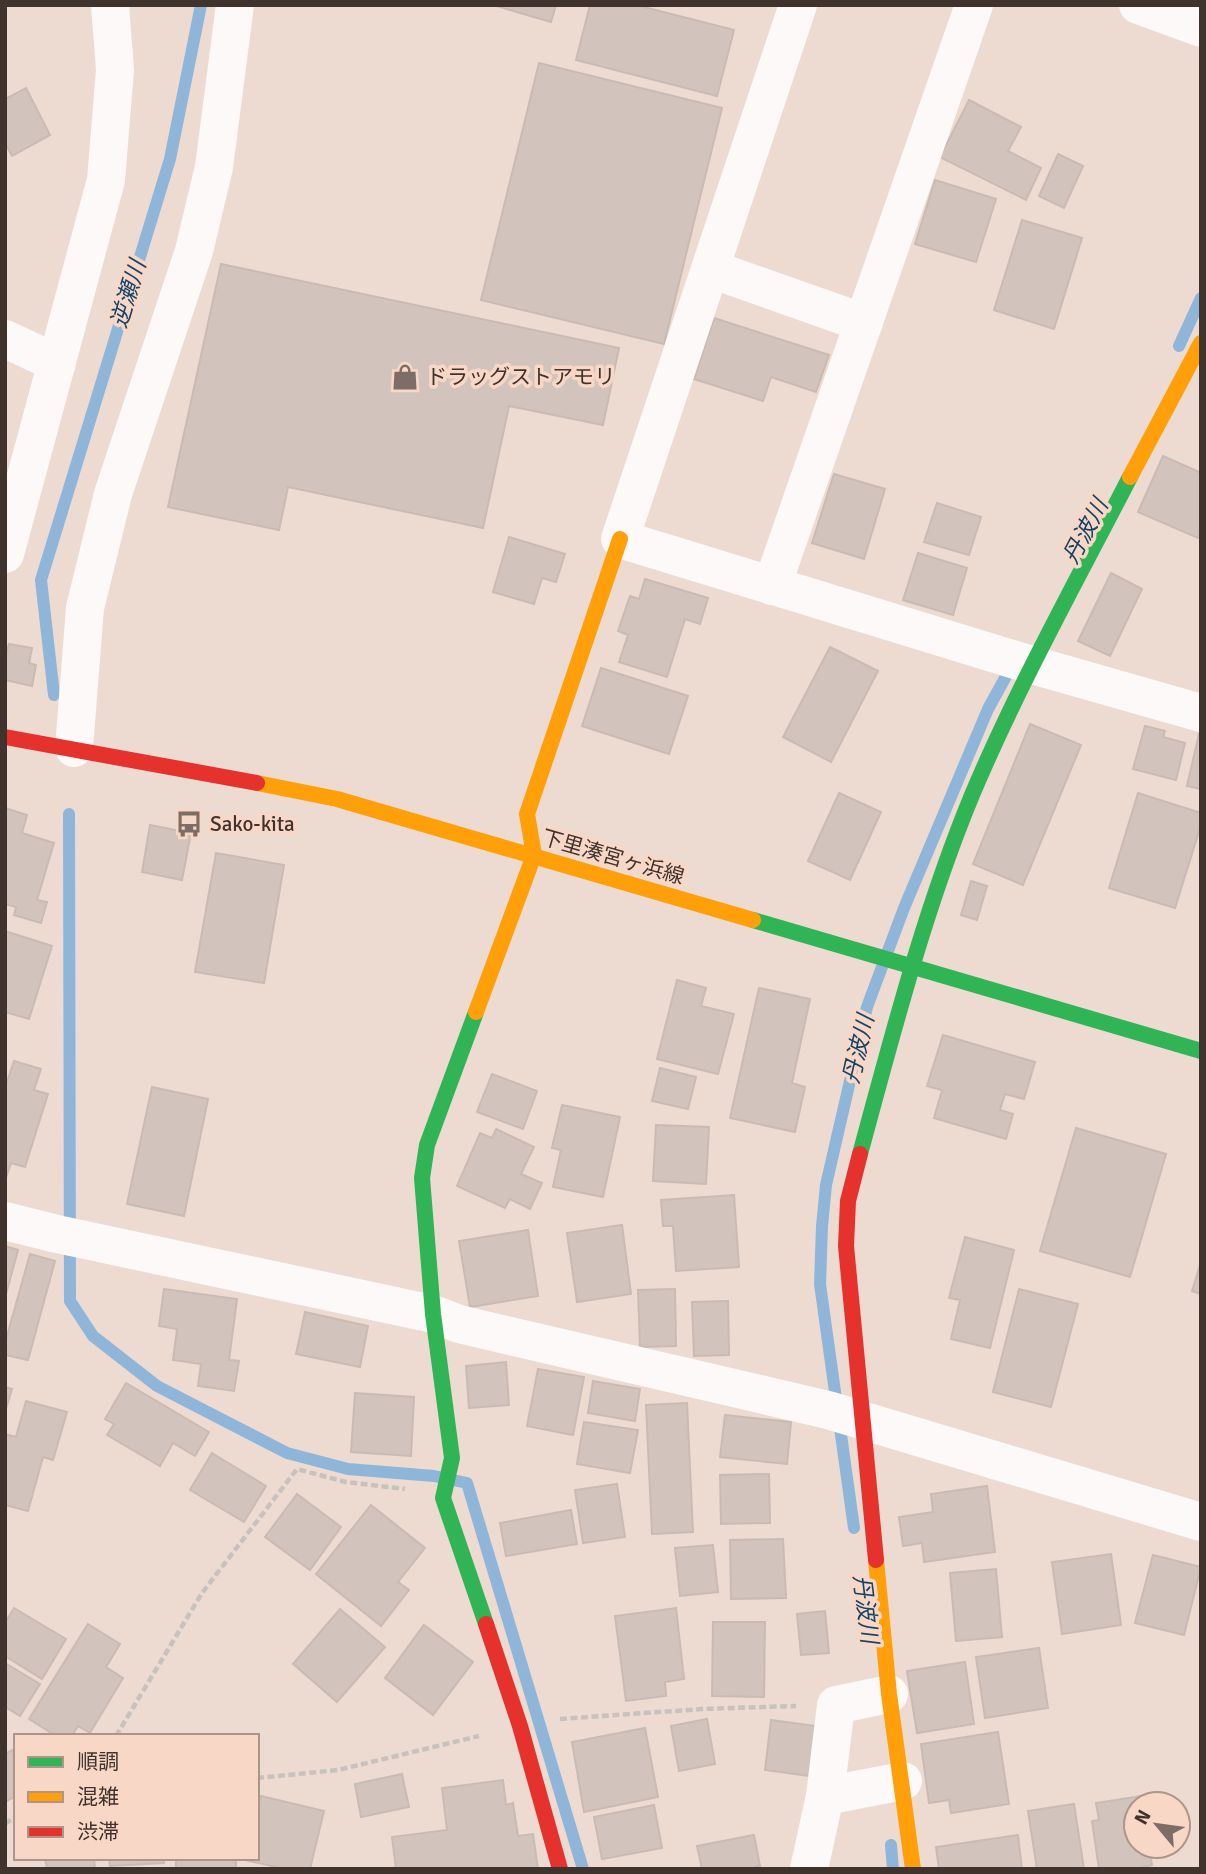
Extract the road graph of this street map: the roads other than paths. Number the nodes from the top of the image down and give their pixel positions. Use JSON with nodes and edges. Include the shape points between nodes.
{"nodes":[{"id":1,"x":110,"y":5,"type":"edge"},
{"id":2,"x":235,"y":5,"type":"edge"},
{"id":3,"x":798,"y":5,"type":"edge"},
{"id":4,"x":975,"y":5,"type":"edge"},
{"id":5,"x":1138,"y":5,"type":"edge"},
{"id":6,"x":1201,"y":28,"type":"edge"},
{"id":7,"x":711,"y":269,"type":"junction"},
{"id":8,"x":864,"y":323,"type":"junction"},
{"id":9,"x":5,"y":339,"type":"edge"},
{"id":10,"x":1201,"y":343,"type":"edge"},
{"id":11,"x":57,"y":363,"type":"junction"},
{"id":12,"x":620,"y":539,"type":"junction"},
{"id":13,"x":5,"y":554,"type":"edge"},
{"id":14,"x":772,"y":586,"type":"junction"},
{"id":15,"x":1014,"y":660,"type":"junction"},
{"id":16,"x":1201,"y":713,"type":"edge"},
{"id":17,"x":5,"y":737,"type":"edge"},
{"id":18,"x":74,"y":748,"type":"junction"},
{"id":19,"x":534,"y":855,"type":"junction"},
{"id":20,"x":911,"y":965,"type":"junction"},
{"id":21,"x":1201,"y":1051,"type":"edge"},
{"id":22,"x":5,"y":1221,"type":"edge"},
{"id":23,"x":433,"y":1314,"type":"junction"},
{"id":24,"x":863,"y":1422,"type":"junction"},
{"id":25,"x":1201,"y":1522,"type":"edge"},
{"id":26,"x":889,"y":1694,"type":"junction"},
{"id":27,"x":903,"y":1781,"type":"junction"},
{"id":28,"x":825,"y":1796,"type":"junction"},
{"id":29,"x":560,"y":1869,"type":"edge"},
{"id":30,"x":809,"y":1869,"type":"edge"},
{"id":31,"x":913,"y":1869,"type":"edge"}],
"edges":[{"from":1,"to":11,"type":"street","via":[[115,70],[106,180]]},
{"from":2,"to":18,"type":"street","via":[[214,167],[194,251],[113,494],[85,608]]},
{"from":3,"to":7,"type":"street"},
{"from":4,"to":8,"type":"street"},
{"from":5,"to":6,"type":"street"},
{"from":7,"to":8,"type":"street"},
{"from":7,"to":12,"type":"street"},
{"from":8,"to":14,"type":"street"},
{"from":9,"to":11,"type":"street"},
{"from":10,"to":15,"type":"street"},
{"from":11,"to":13,"type":"street"},
{"from":12,"to":14,"type":"street"},
{"from":12,"to":19,"type":"street","via":[[527,814]]},
{"from":14,"to":15,"type":"street"},
{"from":15,"to":16,"type":"street"},
{"from":15,"to":20,"type":"street","via":[[972,796]]},
{"from":17,"to":18,"type":"street","name":"下里湊宮ヶ浜線"},
{"from":18,"to":19,"type":"street","name":"下里湊宮ヶ浜線","via":[[337,799]]},
{"from":19,"to":20,"type":"street","name":"下里湊宮ヶ浜線"},
{"from":19,"to":23,"type":"street","via":[[427,1145],[422,1178]]},
{"from":20,"to":21,"type":"street","name":"下里湊宮ヶ浜線"},
{"from":20,"to":24,"type":"street","via":[[848,1200],[846,1246]]},
{"from":22,"to":23,"type":"street"},
{"from":23,"to":24,"type":"street"},
{"from":23,"to":29,"type":"street","via":[[452,1458],[443,1498],[520,1726]]},
{"from":24,"to":25,"type":"street"},
{"from":24,"to":26,"type":"street"},
{"from":26,"to":27,"type":"street"},
{"from":26,"to":28,"type":"street","via":[[836,1705]]},
{"from":27,"to":28,"type":"street"},
{"from":27,"to":31,"type":"street"},
{"from":28,"to":30,"type":"street"}]}
